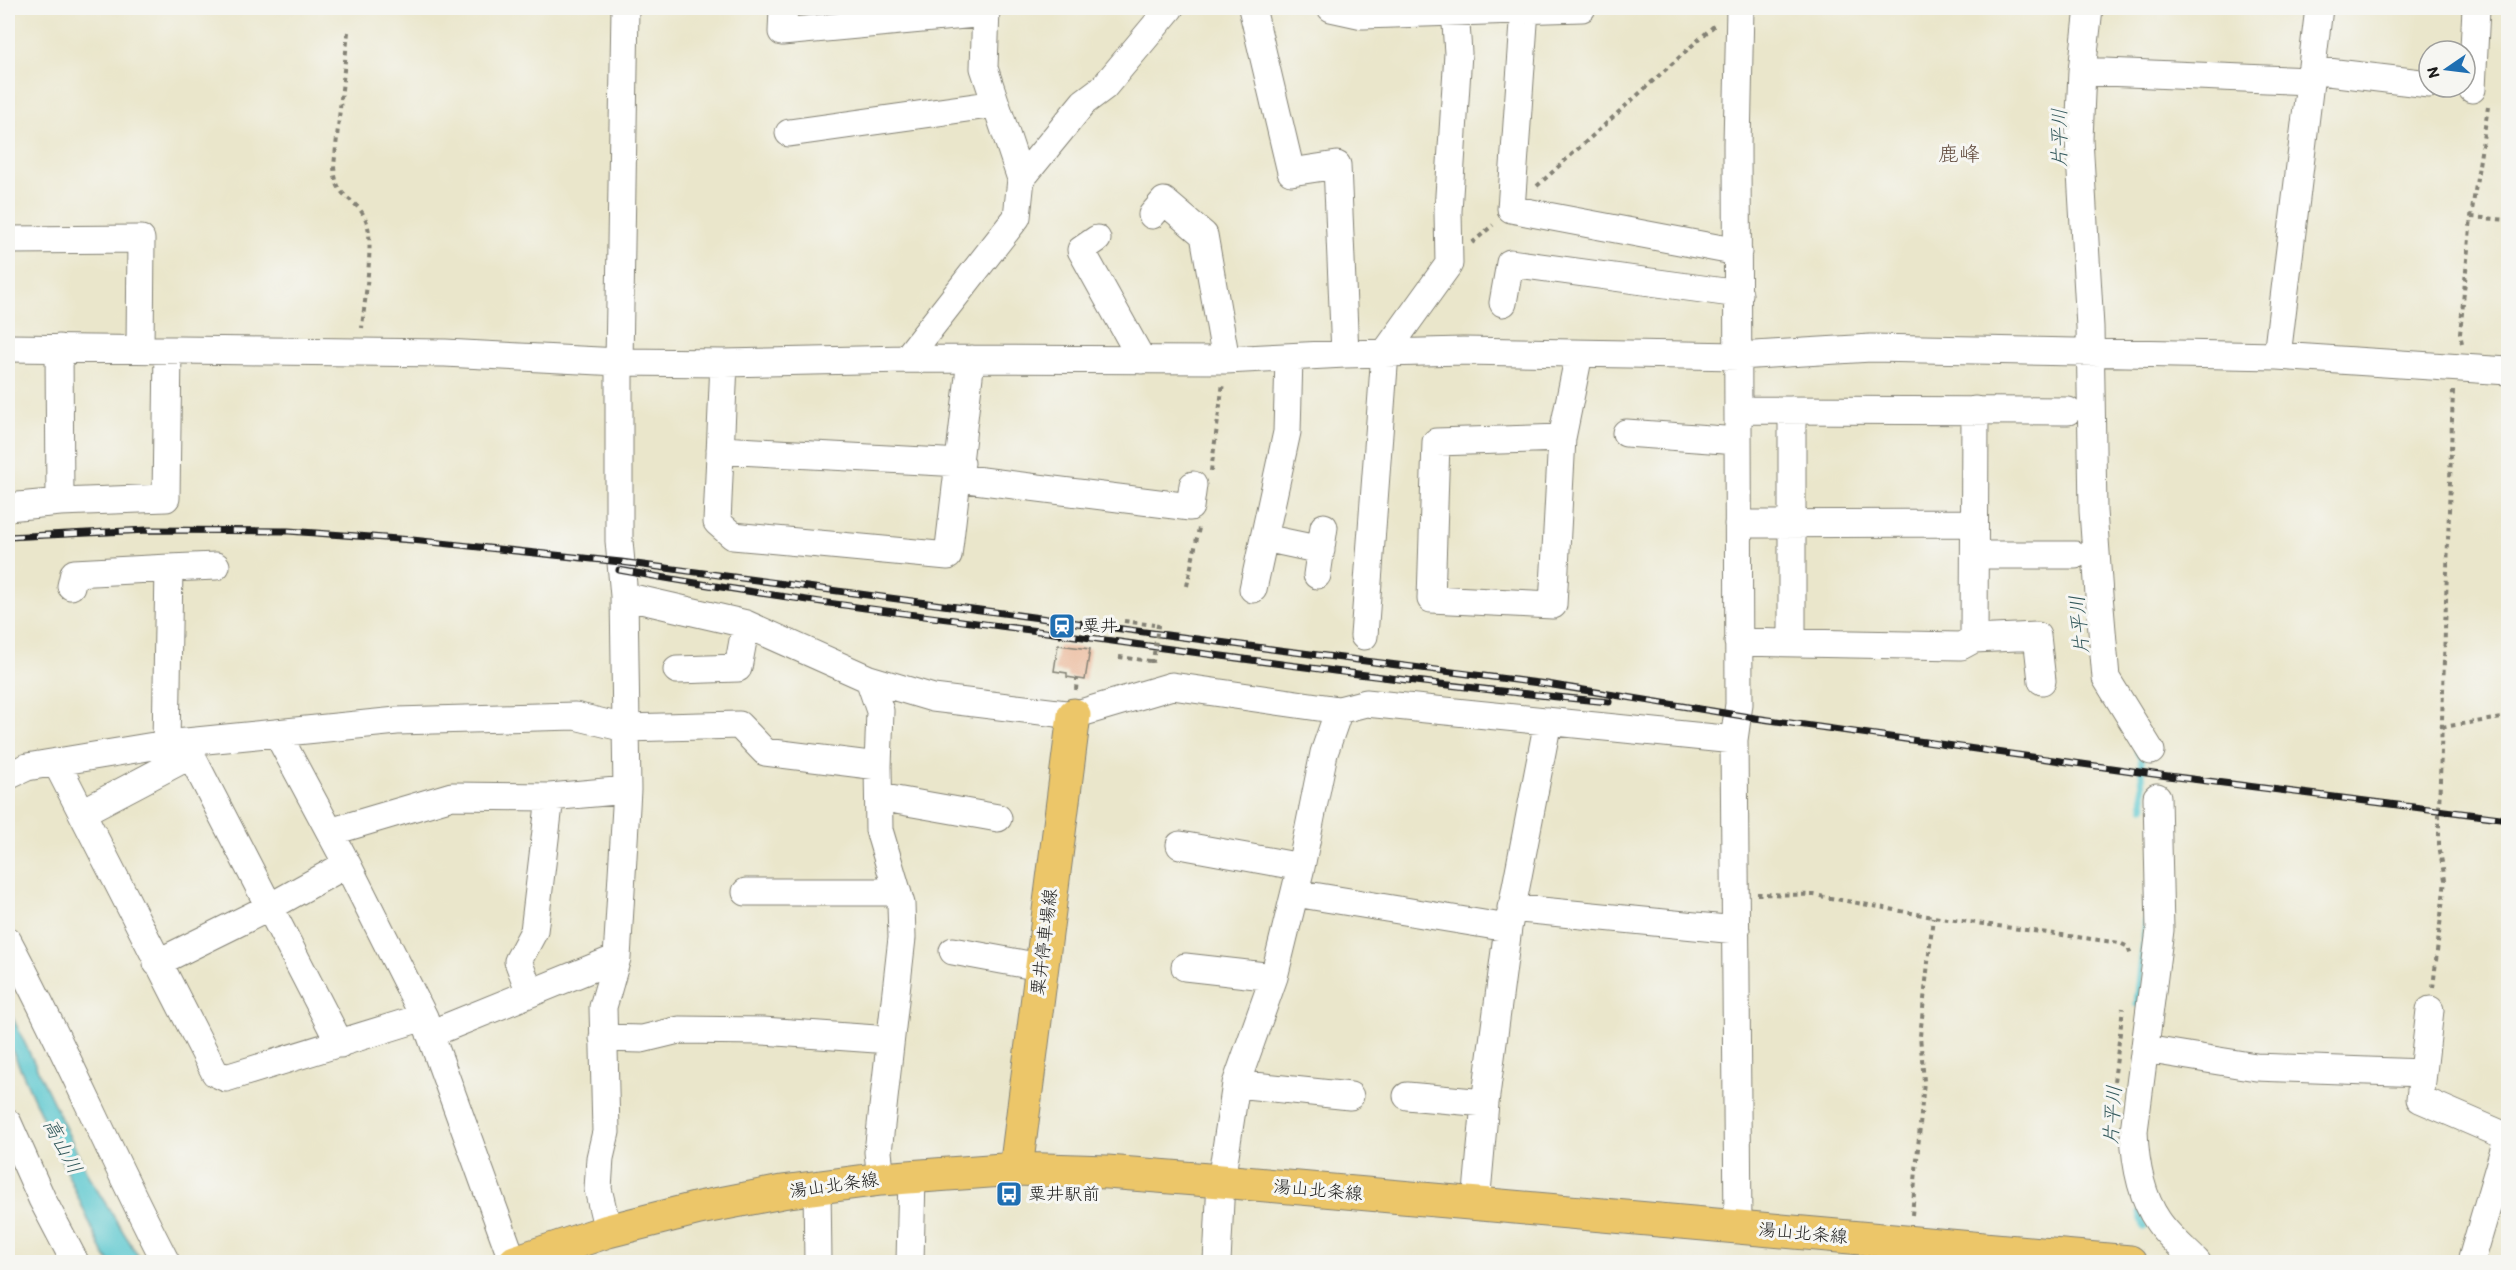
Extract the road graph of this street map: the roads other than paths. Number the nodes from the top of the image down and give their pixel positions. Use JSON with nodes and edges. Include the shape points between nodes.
{"nodes":[{"id":1,"x":625,"y":8,"type":"edge"},
{"id":2,"x":783,"y":8,"type":"edge"},
{"id":3,"x":1170,"y":8,"type":"edge"},
{"id":4,"x":1252,"y":8,"type":"edge"},
{"id":5,"x":1331,"y":8,"type":"edge"},
{"id":6,"x":1582,"y":8,"type":"edge"},
{"id":7,"x":1740,"y":8,"type":"edge"},
{"id":8,"x":2090,"y":8,"type":"edge"},
{"id":9,"x":2319,"y":8,"type":"edge"},
{"id":10,"x":2476,"y":8,"type":"edge"},
{"id":11,"x":1525,"y":9,"type":"junction"},
{"id":12,"x":986,"y":10,"type":"edge"},
{"id":13,"x":1455,"y":10,"type":"junction"},
{"id":14,"x":1385,"y":11,"type":"edge"},
{"id":15,"x":2474,"y":39,"type":"edge"},
{"id":16,"x":2082,"y":71,"type":"junction"},
{"id":17,"x":2310,"y":75,"type":"junction"},
{"id":18,"x":2417,"y":83,"type":"edge"},
{"id":19,"x":996,"y":104,"type":"junction"},
{"id":20,"x":789,"y":134,"type":"dead end"},
{"id":21,"x":1021,"y":179,"type":"junction"},
{"id":22,"x":1152,"y":215,"type":"dead end"},
{"id":23,"x":1096,"y":239,"type":"dead end"},
{"id":24,"x":8,"y":240,"type":"edge"},
{"id":25,"x":1738,"y":252,"type":"junction"},
{"id":26,"x":1738,"y":294,"type":"junction"},
{"id":27,"x":1503,"y":303,"type":"dead end"},
{"id":28,"x":8,"y":348,"type":"edge"},
{"id":29,"x":59,"y":348,"type":"junction"},
{"id":30,"x":140,"y":348,"type":"junction"},
{"id":31,"x":168,"y":350,"type":"junction"},
{"id":32,"x":1385,"y":353,"type":"junction"},
{"id":33,"x":2085,"y":353,"type":"junction"},
{"id":34,"x":1345,"y":354,"type":"junction"},
{"id":35,"x":1579,"y":354,"type":"junction"},
{"id":36,"x":1739,"y":356,"type":"junction"},
{"id":37,"x":2277,"y":356,"type":"junction"},
{"id":38,"x":1289,"y":357,"type":"junction"},
{"id":39,"x":906,"y":359,"type":"junction"},
{"id":40,"x":972,"y":359,"type":"junction"},
{"id":41,"x":1142,"y":360,"type":"junction"},
{"id":42,"x":1226,"y":360,"type":"junction"},
{"id":43,"x":619,"y":362,"type":"junction"},
{"id":44,"x":724,"y":363,"type":"junction"},
{"id":45,"x":2508,"y":370,"type":"edge"},
{"id":46,"x":1738,"y":410,"type":"junction"},
{"id":47,"x":1792,"y":410,"type":"junction"},
{"id":48,"x":1975,"y":410,"type":"junction"},
{"id":49,"x":2068,"y":411,"type":"dead end"},
{"id":50,"x":1626,"y":433,"type":"dead end"},
{"id":51,"x":1562,"y":438,"type":"junction"},
{"id":52,"x":1738,"y":441,"type":"junction"},
{"id":53,"x":720,"y":450,"type":"junction"},
{"id":54,"x":960,"y":470,"type":"junction"},
{"id":55,"x":1193,"y":485,"type":"dead end"},
{"id":56,"x":60,"y":502,"type":"junction"},
{"id":57,"x":8,"y":507,"type":"edge"},
{"id":58,"x":1974,"y":523,"type":"junction"},
{"id":59,"x":1738,"y":524,"type":"junction"},
{"id":60,"x":1792,"y":524,"type":"junction"},
{"id":61,"x":1264,"y":538,"type":"junction"},
{"id":62,"x":1321,"y":551,"type":"dead end"},
{"id":63,"x":1975,"y":555,"type":"junction"},
{"id":64,"x":2075,"y":555,"type":"dead end"},
{"id":65,"x":216,"y":566,"type":"dead end"},
{"id":66,"x":169,"y":568,"type":"junction"},
{"id":67,"x":71,"y":586,"type":"dead end"},
{"id":68,"x":1252,"y":589,"type":"dead end"},
{"id":69,"x":624,"y":596,"type":"junction"},
{"id":70,"x":746,"y":624,"type":"junction"},
{"id":71,"x":1364,"y":636,"type":"dead end"},
{"id":72,"x":1974,"y":639,"type":"junction"},
{"id":73,"x":1738,"y":642,"type":"junction"},
{"id":74,"x":1792,"y":642,"type":"junction"},
{"id":75,"x":677,"y":670,"type":"dead end"},
{"id":76,"x":869,"y":680,"type":"junction"},
{"id":77,"x":2042,"y":681,"type":"dead end"},
{"id":78,"x":1339,"y":710,"type":"junction"},
{"id":79,"x":1074,"y":715,"type":"junction"},
{"id":80,"x":1548,"y":721,"type":"junction"},
{"id":81,"x":625,"y":728,"type":"junction"},
{"id":82,"x":277,"y":733,"type":"junction"},
{"id":83,"x":1734,"y":740,"type":"junction"},
{"id":84,"x":166,"y":744,"type":"junction"},
{"id":85,"x":2151,"y":751,"type":"dead end"},
{"id":86,"x":56,"y":762,"type":"junction"},
{"id":87,"x":878,"y":766,"type":"junction"},
{"id":88,"x":8,"y":776,"type":"edge"},
{"id":89,"x":627,"y":790,"type":"junction"},
{"id":90,"x":550,"y":797,"type":"junction"},
{"id":91,"x":879,"y":797,"type":"junction"},
{"id":92,"x":2157,"y":797,"type":"dead end"},
{"id":93,"x":83,"y":812,"type":"junction"},
{"id":94,"x":998,"y":818,"type":"dead end"},
{"id":95,"x":330,"y":832,"type":"junction"},
{"id":96,"x":1180,"y":845,"type":"dead end"},
{"id":97,"x":347,"y":864,"type":"junction"},
{"id":98,"x":1301,"y":867,"type":"junction"},
{"id":99,"x":746,"y":892,"type":"dead end"},
{"id":100,"x":897,"y":892,"type":"junction"},
{"id":101,"x":1295,"y":893,"type":"junction"},
{"id":102,"x":268,"y":908,"type":"junction"},
{"id":103,"x":1509,"y":918,"type":"junction"},
{"id":104,"x":1736,"y":930,"type":"junction"},
{"id":105,"x":8,"y":941,"type":"edge"},
{"id":106,"x":953,"y":951,"type":"dead end"},
{"id":107,"x":617,"y":958,"type":"junction"},
{"id":108,"x":157,"y":963,"type":"junction"},
{"id":109,"x":1040,"y":967,"type":"junction"},
{"id":110,"x":1185,"y":967,"type":"dead end"},
{"id":111,"x":1274,"y":976,"type":"junction"},
{"id":112,"x":530,"y":993,"type":"junction"},
{"id":113,"x":2430,"y":1010,"type":"road end"},
{"id":114,"x":427,"y":1025,"type":"junction"},
{"id":115,"x":603,"y":1038,"type":"junction"},
{"id":116,"x":890,"y":1040,"type":"junction"},
{"id":117,"x":340,"y":1044,"type":"junction"},
{"id":118,"x":2145,"y":1049,"type":"junction"},
{"id":119,"x":2423,"y":1073,"type":"junction"},
{"id":120,"x":1236,"y":1084,"type":"junction"},
{"id":121,"x":1350,"y":1096,"type":"dead end"},
{"id":122,"x":1407,"y":1096,"type":"dead end"},
{"id":123,"x":1485,"y":1103,"type":"junction"},
{"id":124,"x":8,"y":1124,"type":"edge"},
{"id":125,"x":2508,"y":1137,"type":"edge"},
{"id":126,"x":1016,"y":1169,"type":"junction"},
{"id":127,"x":897,"y":1177,"type":"junction"},
{"id":128,"x":1221,"y":1181,"type":"junction"},
{"id":129,"x":817,"y":1187,"type":"junction"},
{"id":130,"x":1476,"y":1204,"type":"junction"},
{"id":131,"x":1737,"y":1227,"type":"junction"},
{"id":132,"x":608,"y":1231,"type":"junction"},
{"id":133,"x":1990,"y":1257,"type":"edge"},
{"id":134,"x":75,"y":1263,"type":"edge"},
{"id":135,"x":166,"y":1263,"type":"edge"},
{"id":136,"x":514,"y":1263,"type":"edge"},
{"id":137,"x":818,"y":1263,"type":"edge"},
{"id":138,"x":910,"y":1263,"type":"edge"},
{"id":139,"x":1217,"y":1263,"type":"edge"},
{"id":140,"x":2130,"y":1263,"type":"edge"},
{"id":141,"x":2197,"y":1263,"type":"edge"},
{"id":142,"x":2471,"y":1263,"type":"edge"}],
"edges":[{"from":1,"to":43,"type":"street"},
{"from":2,"to":12,"type":"street","via":[[782,32]]},
{"from":3,"to":21,"type":"street","via":[[1104,87],[1084,102]]},
{"from":4,"to":34,"type":"street","via":[[1291,172],[1337,165]]},
{"from":5,"to":14,"type":"street","via":[[1363,15]]},
{"from":6,"to":11,"type":"street"},
{"from":7,"to":25,"type":"street"},
{"from":8,"to":16,"type":"street"},
{"from":9,"to":17,"type":"street"},
{"from":10,"to":15,"type":"street"},
{"from":11,"to":13,"type":"street"},
{"from":11,"to":25,"type":"street","via":[[1511,209]]},
{"from":12,"to":19,"type":"street","via":[[984,68]]},
{"from":13,"to":14,"type":"street"},
{"from":13,"to":32,"type":"street","via":[[1458,53],[1448,211],[1449,264]]},
{"from":16,"to":17,"type":"street"},
{"from":16,"to":33,"type":"street","via":[[2079,139]]},
{"from":17,"to":18,"type":"street"},
{"from":17,"to":37,"type":"street"},
{"from":19,"to":20,"type":"street"},
{"from":19,"to":21,"type":"street"},
{"from":21,"to":39,"type":"street","via":[[1017,217]]},
{"from":22,"to":42,"type":"street","via":[[1164,201],[1204,235]]},
{"from":23,"to":41,"type":"street","via":[[1081,250]]},
{"from":24,"to":30,"type":"street","via":[[141,239]]},
{"from":25,"to":26,"type":"street"},
{"from":26,"to":27,"type":"street","via":[[1510,263]]},
{"from":26,"to":36,"type":"street"},
{"from":28,"to":29,"type":"street"},
{"from":29,"to":30,"type":"street"},
{"from":29,"to":56,"type":"street"},
{"from":30,"to":31,"type":"street"},
{"from":31,"to":43,"type":"street","via":[[445,353]]},
{"from":31,"to":56,"type":"street","via":[[166,498]]},
{"from":32,"to":34,"type":"street"},
{"from":32,"to":35,"type":"street"},
{"from":32,"to":71,"type":"street"},
{"from":33,"to":36,"type":"street","via":[[1871,348]]},
{"from":33,"to":37,"type":"street"},
{"from":33,"to":85,"type":"street","via":[[2106,678]]},
{"from":34,"to":38,"type":"street"},
{"from":35,"to":36,"type":"street"},
{"from":35,"to":51,"type":"street"},
{"from":36,"to":46,"type":"street"},
{"from":37,"to":45,"type":"street"},
{"from":38,"to":42,"type":"street"},
{"from":38,"to":61,"type":"street","via":[[1287,432]]},
{"from":39,"to":40,"type":"street"},
{"from":39,"to":44,"type":"street"},
{"from":40,"to":41,"type":"street"},
{"from":40,"to":54,"type":"street"},
{"from":41,"to":42,"type":"street"},
{"from":43,"to":44,"type":"street"},
{"from":43,"to":69,"type":"street","via":[[619,541]]},
{"from":44,"to":53,"type":"street"},
{"from":46,"to":47,"type":"street"},
{"from":46,"to":52,"type":"street"},
{"from":47,"to":48,"type":"street"},
{"from":47,"to":60,"type":"street"},
{"from":48,"to":49,"type":"street"},
{"from":48,"to":58,"type":"street"},
{"from":50,"to":52,"type":"street"},
{"from":51,"to":51,"type":"street","via":[[1553,605],[1431,599],[1436,442]]},
{"from":52,"to":59,"type":"street"},
{"from":53,"to":54,"type":"street"},
{"from":53,"to":54,"type":"street","via":[[717,522],[733,536],[948,556]]},
{"from":54,"to":55,"type":"street","via":[[1190,507]]},
{"from":56,"to":57,"type":"street"},
{"from":58,"to":60,"type":"street"},
{"from":58,"to":63,"type":"street"},
{"from":59,"to":60,"type":"street"},
{"from":59,"to":73,"type":"street"},
{"from":60,"to":74,"type":"street"},
{"from":61,"to":62,"type":"street"},
{"from":61,"to":68,"type":"street"},
{"from":63,"to":64,"type":"street"},
{"from":63,"to":72,"type":"street"},
{"from":65,"to":66,"type":"street"},
{"from":66,"to":67,"type":"street","via":[[74,573]]},
{"from":66,"to":84,"type":"street"},
{"from":69,"to":70,"type":"street"},
{"from":69,"to":81,"type":"street"},
{"from":70,"to":75,"type":"street","via":[[738,668]]},
{"from":70,"to":76,"type":"street"},
{"from":72,"to":74,"type":"street","via":[[1961,646]]},
{"from":72,"to":77,"type":"street","via":[[2037,636]]},
{"from":73,"to":74,"type":"street"},
{"from":73,"to":83,"type":"street","via":[[1739,704]]},
{"from":76,"to":79,"type":"street","via":[[933,699]]},
{"from":76,"to":87,"type":"street","via":[[880,711]]},
{"from":78,"to":79,"type":"street","via":[[1173,686]]},
{"from":78,"to":80,"type":"street","via":[[1366,703]]},
{"from":78,"to":98,"type":"street","via":[[1324,753]]},
{"from":79,"to":109,"type":"main road","name":"粟井停車場線"},
{"from":80,"to":83,"type":"street"},
{"from":80,"to":103,"type":"street"},
{"from":81,"to":82,"type":"street","via":[[575,716],[398,721]]},
{"from":81,"to":87,"type":"street","via":[[739,725],[765,752]]},
{"from":81,"to":89,"type":"street"},
{"from":82,"to":84,"type":"street"},
{"from":82,"to":95,"type":"street"},
{"from":83,"to":104,"type":"street"},
{"from":84,"to":86,"type":"street"},
{"from":86,"to":88,"type":"street","via":[[27,767]]},
{"from":86,"to":93,"type":"street"},
{"from":87,"to":91,"type":"street"},
{"from":89,"to":90,"type":"street"},
{"from":89,"to":107,"type":"street"},
{"from":90,"to":95,"type":"street","via":[[452,796]]},
{"from":90,"to":112,"type":"street","via":[[534,931],[518,961]]},
{"from":91,"to":94,"type":"street"},
{"from":91,"to":100,"type":"street","via":[[879,830]]},
{"from":92,"to":118,"type":"street","via":[[2160,930]]},
{"from":93,"to":102,"type":"street","via":[[191,755]]},
{"from":93,"to":108,"type":"street"},
{"from":95,"to":97,"type":"street"},
{"from":96,"to":98,"type":"street"},
{"from":97,"to":102,"type":"street"},
{"from":97,"to":114,"type":"street"},
{"from":98,"to":101,"type":"street"},
{"from":99,"to":100,"type":"street"},
{"from":100,"to":116,"type":"street","via":[[902,904],[902,938]]},
{"from":101,"to":103,"type":"street"},
{"from":101,"to":111,"type":"street"},
{"from":102,"to":108,"type":"street"},
{"from":102,"to":117,"type":"street"},
{"from":103,"to":104,"type":"street"},
{"from":103,"to":123,"type":"street"},
{"from":104,"to":131,"type":"street"},
{"from":105,"to":135,"type":"street"},
{"from":106,"to":109,"type":"street"},
{"from":107,"to":112,"type":"street"},
{"from":107,"to":115,"type":"street","via":[[603,1007]]},
{"from":108,"to":117,"type":"street","via":[[214,1073],[226,1078]]},
{"from":109,"to":126,"type":"main road","name":"粟井停車場線"},
{"from":110,"to":111,"type":"street"},
{"from":111,"to":120,"type":"street"},
{"from":112,"to":114,"type":"street"},
{"from":113,"to":119,"type":"street"},
{"from":114,"to":117,"type":"street"},
{"from":114,"to":136,"type":"street"},
{"from":115,"to":116,"type":"street","via":[[642,1039],[679,1030]]},
{"from":115,"to":132,"type":"street","via":[[606,1132],[598,1189]]},
{"from":116,"to":127,"type":"street","via":[[878,1152]]},
{"from":118,"to":119,"type":"street","via":[[2256,1067]]},
{"from":118,"to":141,"type":"street","via":[[2134,1154],[2148,1203],[2159,1222]]},
{"from":119,"to":125,"type":"street","via":[[2420,1099]]},
{"from":120,"to":121,"type":"street"},
{"from":120,"to":128,"type":"street"},
{"from":122,"to":123,"type":"street"},
{"from":123,"to":130,"type":"street"},
{"from":124,"to":134,"type":"street"},
{"from":125,"to":142,"type":"street"},
{"from":126,"to":127,"type":"main road","name":"湯山北条線"},
{"from":126,"to":128,"type":"main road","name":"湯山北条線"},
{"from":127,"to":129,"type":"main road","name":"湯山北条線"},
{"from":127,"to":138,"type":"street"},
{"from":128,"to":130,"type":"main road","name":"湯山北条線"},
{"from":128,"to":139,"type":"street"},
{"from":129,"to":132,"type":"main road","name":"湯山北条線","via":[[699,1208]]},
{"from":129,"to":137,"type":"street"},
{"from":130,"to":131,"type":"main road","name":"湯山北条線"},
{"from":131,"to":133,"type":"main road","name":"湯山北条線","via":[[1909,1243]]},
{"from":132,"to":136,"type":"main road","name":"湯山北条線"},
{"from":133,"to":140,"type":"main road","name":"湯山北条線"}]}
